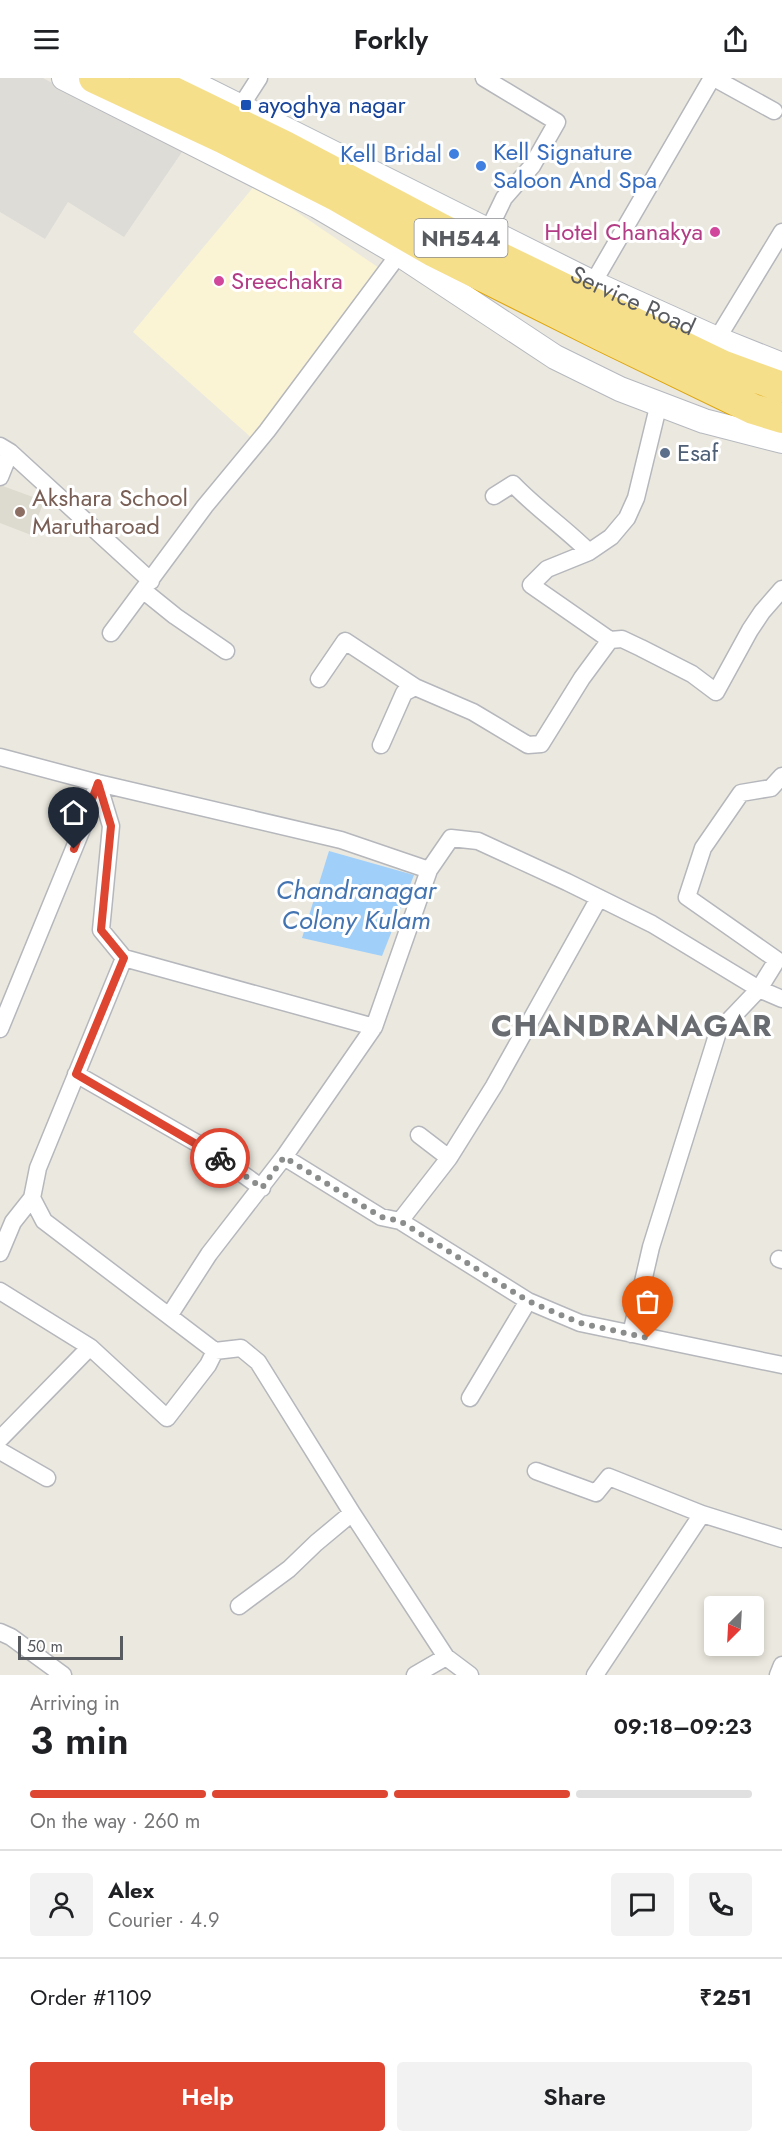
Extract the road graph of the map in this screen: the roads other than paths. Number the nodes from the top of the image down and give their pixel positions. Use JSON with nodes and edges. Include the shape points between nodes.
{"nodes":[{"id":1,"x":64,"y":78,"type":"edge"},
{"id":2,"x":94,"y":78,"type":"edge"},
{"id":3,"x":145,"y":78,"type":"edge"},
{"id":4,"x":183,"y":78,"type":"edge"},
{"id":5,"x":259,"y":78,"type":"edge"},
{"id":6,"x":484,"y":78,"type":"edge"},
{"id":7,"x":713,"y":78,"type":"edge"},
{"id":8,"x":241,"y":106,"type":"junction"},
{"id":9,"x":774,"y":111,"type":"dead end"},
{"id":10,"x":488,"y":231,"type":"junction"},
{"id":11,"x":782,"y":232,"type":"edge"},
{"id":12,"x":399,"y":254,"type":"junction"},
{"id":13,"x":593,"y":283,"type":"junction"},
{"id":14,"x":717,"y":339,"type":"junction"},
{"id":15,"x":782,"y":365,"type":"edge"},
{"id":16,"x":782,"y":387,"type":"edge"},
{"id":17,"x":659,"y":403,"type":"junction"},
{"id":18,"x":782,"y":418,"type":"edge"},
{"id":19,"x":782,"y":441,"type":"edge"},
{"id":20,"x":5,"y":449,"type":"edge"},
{"id":21,"x":0,"y":477,"type":"edge"},
{"id":22,"x":494,"y":496,"type":"dead end"},
{"id":23,"x":590,"y":552,"type":"junction"},
{"id":24,"x":148,"y":586,"type":"junction"},
{"id":25,"x":782,"y":589,"type":"edge"},
{"id":26,"x":111,"y":633,"type":"dead end"},
{"id":27,"x":610,"y":640,"type":"junction"},
{"id":28,"x":226,"y":651,"type":"dead end"},
{"id":29,"x":320,"y":679,"type":"dead end"},
{"id":30,"x":415,"y":687,"type":"junction"},
{"id":31,"x":381,"y":745,"type":"dead end"},
{"id":32,"x":0,"y":757,"type":"edge"},
{"id":33,"x":782,"y":776,"type":"edge"},
{"id":34,"x":98,"y":783,"type":"junction"},
{"id":35,"x":429,"y":870,"type":"junction"},
{"id":36,"x":599,"y":898,"type":"junction"},
{"id":37,"x":124,"y":958,"type":"junction"},
{"id":38,"x":759,"y":989,"type":"junction"},
{"id":39,"x":782,"y":999,"type":"edge"},
{"id":40,"x":374,"y":1027,"type":"junction"},
{"id":41,"x":0,"y":1029,"type":"edge"},
{"id":42,"x":76,"y":1074,"type":"junction"},
{"id":43,"x":419,"y":1136,"type":"dead end"},
{"id":44,"x":284,"y":1157,"type":"junction"},
{"id":45,"x":449,"y":1158,"type":"junction"},
{"id":46,"x":262,"y":1188,"type":"junction"},
{"id":47,"x":32,"y":1198,"type":"junction"},
{"id":48,"x":400,"y":1221,"type":"junction"},
{"id":49,"x":0,"y":1253,"type":"edge"},
{"id":50,"x":0,"y":1291,"type":"edge"},
{"id":51,"x":528,"y":1301,"type":"junction"},
{"id":52,"x":169,"y":1316,"type":"junction"},
{"id":53,"x":631,"y":1334,"type":"junction"},
{"id":54,"x":90,"y":1347,"type":"junction"},
{"id":55,"x":215,"y":1351,"type":"junction"},
{"id":56,"x":782,"y":1365,"type":"edge"},
{"id":57,"x":470,"y":1398,"type":"dead end"},
{"id":58,"x":0,"y":1439,"type":"edge"},
{"id":59,"x":0,"y":1451,"type":"edge"},
{"id":60,"x":536,"y":1471,"type":"dead end"},
{"id":61,"x":47,"y":1478,"type":"dead end"},
{"id":62,"x":352,"y":1513,"type":"junction"},
{"id":63,"x":702,"y":1514,"type":"junction"},
{"id":64,"x":782,"y":1539,"type":"edge"},
{"id":65,"x":239,"y":1606,"type":"dead end"},
{"id":66,"x":0,"y":1632,"type":"edge"},
{"id":67,"x":782,"y":1665,"type":"edge"},
{"id":68,"x":438,"y":1666,"type":"edge"},
{"id":69,"x":63,"y":1675,"type":"edge"},
{"id":70,"x":415,"y":1675,"type":"edge"},
{"id":71,"x":470,"y":1675,"type":"edge"},
{"id":72,"x":595,"y":1675,"type":"edge"},
{"id":73,"x":778,"y":1675,"type":"edge"}],
"edges":[{"from":1,"to":12,"type":"street","via":[[317,206]]},
{"from":2,"to":18,"type":"highway","number":"NH544","via":[[338,197],[432,251],[753,409]]},
{"from":3,"to":16,"type":"highway","number":"NH544","via":[[650,330]]},
{"from":4,"to":8,"type":"street","name":"Service Road"},
{"from":5,"to":8,"type":"street"},
{"from":6,"to":10,"type":"street","via":[[557,122],[532,166],[504,198]]},
{"from":7,"to":9,"type":"street"},
{"from":7,"to":13,"type":"street"},
{"from":8,"to":10,"type":"street","name":"Service Road"},
{"from":10,"to":13,"type":"street","name":"Service Road"},
{"from":11,"to":14,"type":"street"},
{"from":12,"to":17,"type":"street","via":[[555,357]]},
{"from":12,"to":24,"type":"street"},
{"from":13,"to":14,"type":"street","name":"Service Road"},
{"from":14,"to":15,"type":"street","name":"Service Road"},
{"from":17,"to":19,"type":"street","via":[[704,421]]},
{"from":17,"to":23,"type":"street","via":[[632,508],[611,537]]},
{"from":20,"to":21,"type":"street"},
{"from":20,"to":24,"type":"street"},
{"from":22,"to":23,"type":"street","via":[[513,484]]},
{"from":23,"to":27,"type":"street","via":[[548,569],[531,585]]},
{"from":24,"to":26,"type":"street"},
{"from":24,"to":28,"type":"street","via":[[175,616]]},
{"from":25,"to":27,"type":"street","via":[[750,630],[716,692],[692,674],[641,648],[622,639]]},
{"from":27,"to":30,"type":"street","via":[[541,744],[528,745],[473,712]]},
{"from":29,"to":30,"type":"street","via":[[345,641]]},
{"from":30,"to":31,"type":"street","via":[[404,693]]},
{"from":32,"to":34,"type":"street"},
{"from":33,"to":38,"type":"street","via":[[771,788],[741,793],[703,848],[687,897],[777,960]]},
{"from":34,"to":35,"type":"street","via":[[340,840]]},
{"from":34,"to":37,"type":"street","via":[[111,826],[101,930]]},
{"from":34,"to":41,"type":"street"},
{"from":35,"to":36,"type":"street","via":[[451,838],[477,841]]},
{"from":35,"to":40,"type":"street"},
{"from":36,"to":38,"type":"street","via":[[652,924]]},
{"from":36,"to":45,"type":"street"},
{"from":37,"to":40,"type":"street"},
{"from":37,"to":42,"type":"street"},
{"from":38,"to":39,"type":"street"},
{"from":38,"to":53,"type":"street","via":[[718,1032],[651,1247]]},
{"from":40,"to":44,"type":"street"},
{"from":42,"to":46,"type":"street","via":[[209,1150]]},
{"from":42,"to":47,"type":"street","via":[[38,1168]]},
{"from":43,"to":45,"type":"street"},
{"from":44,"to":46,"type":"street"},
{"from":44,"to":48,"type":"street","via":[[381,1217]]},
{"from":45,"to":48,"type":"street"},
{"from":46,"to":52,"type":"street","via":[[209,1254]]},
{"from":47,"to":49,"type":"street","via":[[13,1222]]},
{"from":47,"to":52,"type":"street","via":[[44,1221]]},
{"from":48,"to":51,"type":"street"},
{"from":50,"to":54,"type":"street"},
{"from":51,"to":53,"type":"street","via":[[580,1323]]},
{"from":51,"to":57,"type":"street"},
{"from":52,"to":55,"type":"street"},
{"from":53,"to":56,"type":"street"},
{"from":54,"to":55,"type":"street","via":[[167,1418]]},
{"from":54,"to":58,"type":"street"},
{"from":55,"to":62,"type":"street","via":[[241,1348],[258,1362]]},
{"from":59,"to":61,"type":"street"},
{"from":60,"to":63,"type":"street","via":[[596,1492],[609,1477]]},
{"from":62,"to":65,"type":"street","via":[[289,1569]]},
{"from":62,"to":68,"type":"street"},
{"from":63,"to":64,"type":"street"},
{"from":63,"to":72,"type":"street"},
{"from":66,"to":69,"type":"street"},
{"from":67,"to":73,"type":"street"},
{"from":68,"to":70,"type":"street"},
{"from":68,"to":71,"type":"street"}]}
